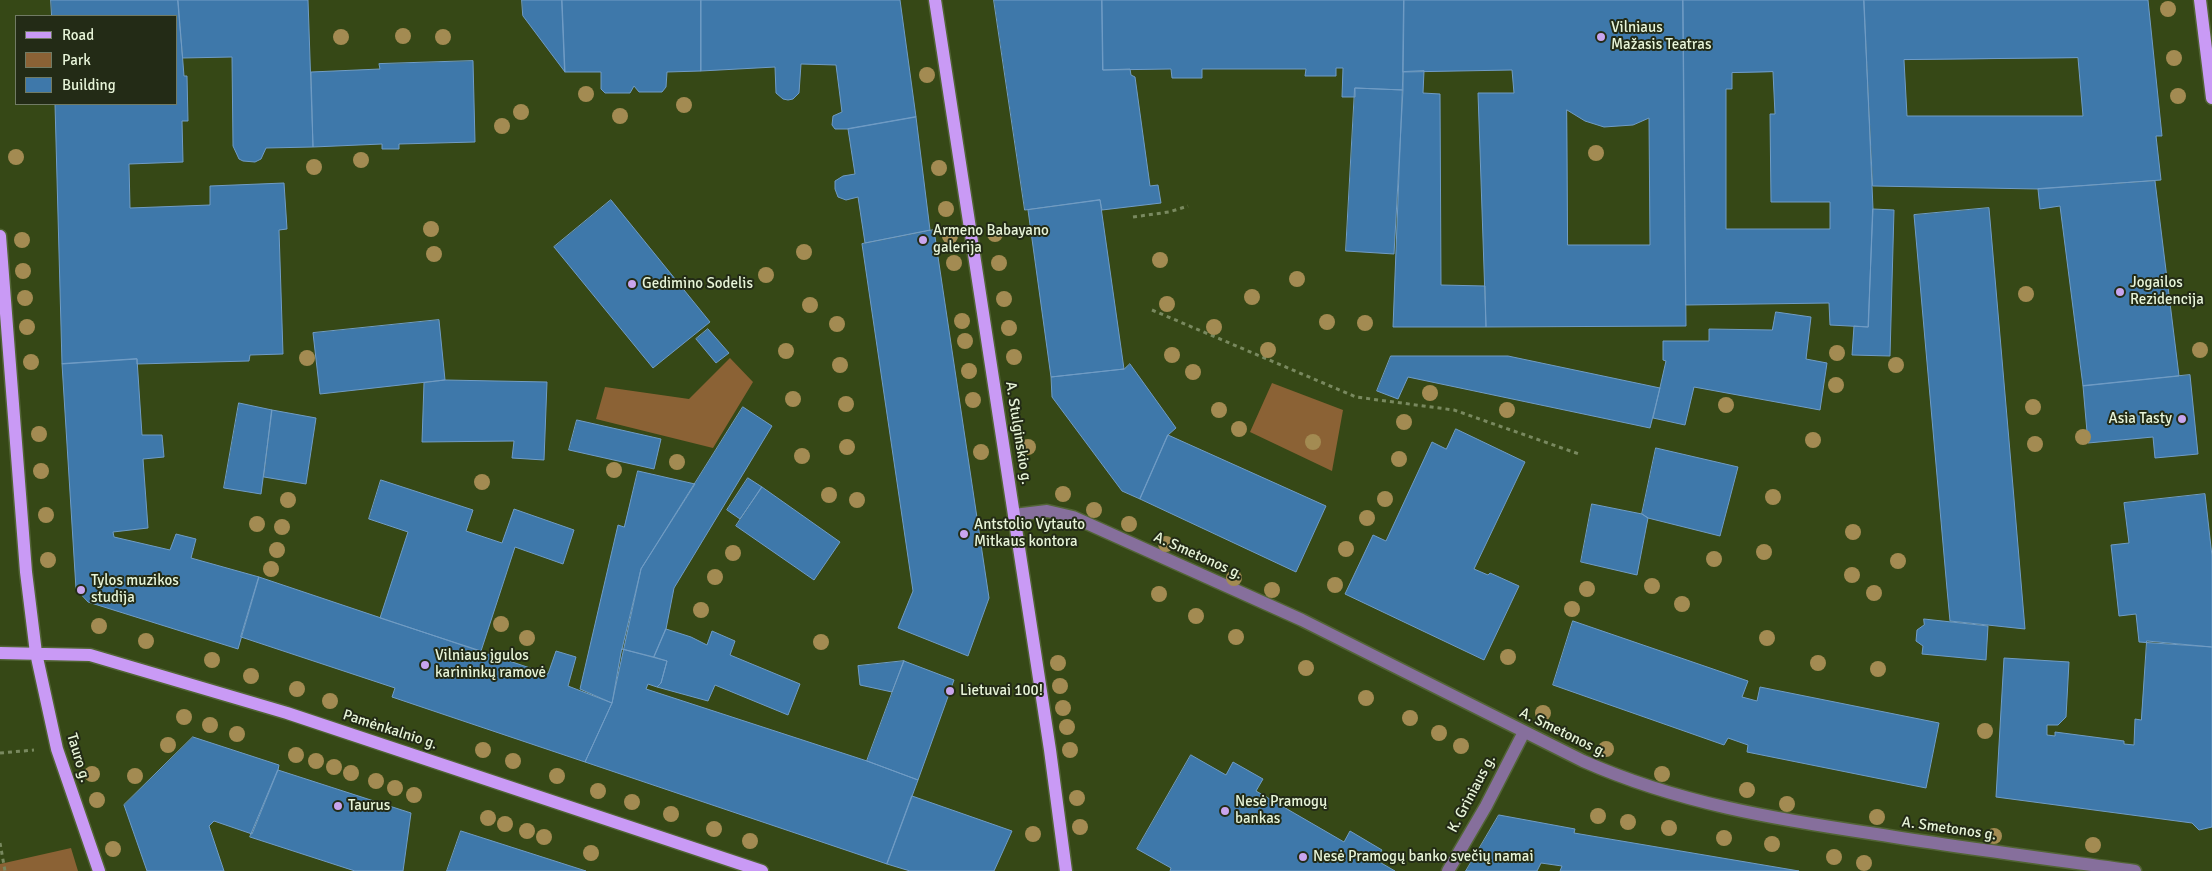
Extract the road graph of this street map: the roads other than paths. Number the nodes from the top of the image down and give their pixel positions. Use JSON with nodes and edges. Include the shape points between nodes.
{"nodes":[{"id":1,"x":935,"y":0,"type":"edge"},
{"id":2,"x":2200,"y":0,"type":"edge"},
{"id":3,"x":2212,"y":98,"type":"edge"},
{"id":4,"x":0,"y":236,"type":"edge"},
{"id":5,"x":1014,"y":515,"type":"junction"},
{"id":6,"x":0,"y":653,"type":"edge"},
{"id":7,"x":36,"y":653,"type":"junction"},
{"id":8,"x":1524,"y":732,"type":"junction"},
{"id":9,"x":99,"y":871,"type":"edge"},
{"id":10,"x":762,"y":871,"type":"edge"},
{"id":11,"x":1066,"y":871,"type":"edge"},
{"id":12,"x":1448,"y":871,"type":"edge"},
{"id":13,"x":2135,"y":871,"type":"edge"}],
"edges":[{"from":1,"to":5,"type":"main road","name":"A. Stulginskio g."},
{"from":2,"to":3,"type":"main road"},
{"from":4,"to":7,"type":"main road","name":"Tauro g.","via":[[23,535]]},
{"from":5,"to":8,"type":"street","name":"A. Smetonos g.","via":[[1047,511],[1072,517],[1302,620]]},
{"from":5,"to":11,"type":"main road","name":"A. Stulginskio g."},
{"from":6,"to":7,"type":"main road","name":"Pamėnkalnio g."},
{"from":7,"to":9,"type":"main road","name":"Tauro g.","via":[[57,749]]},
{"from":7,"to":10,"type":"main road","name":"Pamėnkalnio g.","via":[[90,655],[242,699]]},
{"from":8,"to":12,"type":"street","name":"K. Griniaus g."},
{"from":8,"to":13,"type":"street","name":"A. Smetonos g.","via":[[1628,781],[1716,807],[1861,832]]}]}
